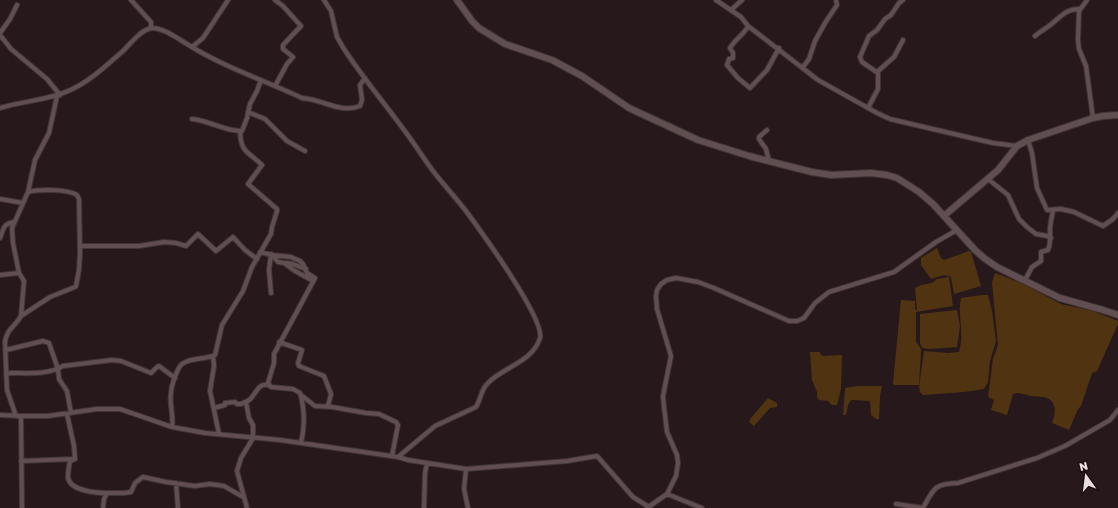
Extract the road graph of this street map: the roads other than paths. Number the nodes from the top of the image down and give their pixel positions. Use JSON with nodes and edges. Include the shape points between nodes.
{"nodes":[{"id":1,"x":131,"y":0,"type":"edge"},
{"id":2,"x":228,"y":0,"type":"edge"},
{"id":3,"x":275,"y":0,"type":"edge"},
{"id":4,"x":324,"y":0,"type":"edge"},
{"id":5,"x":457,"y":0,"type":"edge"},
{"id":6,"x":716,"y":0,"type":"edge"},
{"id":7,"x":742,"y":0,"type":"edge"},
{"id":8,"x":836,"y":0,"type":"edge"},
{"id":9,"x":903,"y":0,"type":"edge"},
{"id":10,"x":1086,"y":0,"type":"edge"},
{"id":11,"x":17,"y":5,"type":"dead end"},
{"id":12,"x":1080,"y":9,"type":"junction"},
{"id":13,"x":731,"y":10,"type":"junction"},
{"id":14,"x":748,"y":26,"type":"junction"},
{"id":15,"x":151,"y":28,"type":"junction"},
{"id":16,"x":0,"y":34,"type":"edge"},
{"id":17,"x":1035,"y":36,"type":"dead end"},
{"id":18,"x":902,"y":40,"type":"dead end"},
{"id":19,"x":192,"y":47,"type":"junction"},
{"id":20,"x":779,"y":48,"type":"junction"},
{"id":21,"x":802,"y":67,"type":"junction"},
{"id":22,"x":877,"y":72,"type":"junction"},
{"id":23,"x":364,"y":78,"type":"junction"},
{"id":24,"x":260,"y":80,"type":"junction"},
{"id":25,"x":275,"y":86,"type":"junction"},
{"id":26,"x":59,"y":95,"type":"junction"},
{"id":27,"x":0,"y":108,"type":"edge"},
{"id":28,"x":868,"y":108,"type":"junction"},
{"id":29,"x":248,"y":112,"type":"junction"},
{"id":30,"x":1118,"y":115,"type":"edge"},
{"id":31,"x":1093,"y":118,"type":"junction"},
{"id":32,"x":192,"y":119,"type":"dead end"},
{"id":33,"x":767,"y":130,"type":"dead end"},
{"id":34,"x":240,"y":131,"type":"junction"},
{"id":35,"x":1028,"y":140,"type":"junction"},
{"id":36,"x":1017,"y":146,"type":"junction"},
{"id":37,"x":305,"y":151,"type":"dead end"},
{"id":38,"x":769,"y":161,"type":"junction"},
{"id":39,"x":988,"y":179,"type":"junction"},
{"id":40,"x":28,"y":192,"type":"junction"},
{"id":41,"x":0,"y":199,"type":"edge"},
{"id":42,"x":23,"y":203,"type":"junction"},
{"id":43,"x":1053,"y":210,"type":"junction"},
{"id":44,"x":1118,"y":213,"type":"edge"},
{"id":45,"x":945,"y":215,"type":"junction"},
{"id":46,"x":14,"y":222,"type":"junction"},
{"id":47,"x":957,"y":230,"type":"junction"},
{"id":48,"x":0,"y":238,"type":"edge"},
{"id":49,"x":1051,"y":238,"type":"junction"},
{"id":50,"x":80,"y":246,"type":"junction"},
{"id":51,"x":260,"y":252,"type":"junction"},
{"id":52,"x":272,"y":255,"type":"junction"},
{"id":53,"x":257,"y":259,"type":"junction"},
{"id":54,"x":284,"y":263,"type":"junction"},
{"id":55,"x":306,"y":269,"type":"junction"},
{"id":56,"x":19,"y":274,"type":"junction"},
{"id":57,"x":0,"y":276,"type":"edge"},
{"id":58,"x":1025,"y":280,"type":"junction"},
{"id":59,"x":313,"y":281,"type":"junction"},
{"id":60,"x":271,"y":293,"type":"dead end"},
{"id":61,"x":1118,"y":315,"type":"edge"},
{"id":62,"x":21,"y":316,"type":"junction"},
{"id":63,"x":279,"y":342,"type":"junction"},
{"id":64,"x":6,"y":350,"type":"junction"},
{"id":65,"x":213,"y":356,"type":"junction"},
{"id":66,"x":58,"y":369,"type":"junction"},
{"id":67,"x":6,"y":374,"type":"junction"},
{"id":68,"x":175,"y":378,"type":"junction"},
{"id":69,"x":269,"y":385,"type":"junction"},
{"id":70,"x":301,"y":395,"type":"junction"},
{"id":71,"x":246,"y":402,"type":"junction"},
{"id":72,"x":328,"y":406,"type":"junction"},
{"id":73,"x":214,"y":408,"type":"junction"},
{"id":74,"x":1118,"y":410,"type":"edge"},
{"id":75,"x":69,"y":413,"type":"junction"},
{"id":76,"x":0,"y":415,"type":"edge"},
{"id":77,"x":18,"y":416,"type":"junction"},
{"id":78,"x":172,"y":427,"type":"junction"},
{"id":79,"x":219,"y":434,"type":"junction"},
{"id":80,"x":253,"y":438,"type":"junction"},
{"id":81,"x":301,"y":443,"type":"junction"},
{"id":82,"x":392,"y":456,"type":"junction"},
{"id":83,"x":398,"y":457,"type":"junction"},
{"id":84,"x":75,"y":459,"type":"junction"},
{"id":85,"x":21,"y":461,"type":"junction"},
{"id":86,"x":427,"y":463,"type":"junction"},
{"id":87,"x":466,"y":469,"type":"junction"},
{"id":88,"x":176,"y":483,"type":"junction"},
{"id":89,"x":107,"y":493,"type":"junction"},
{"id":90,"x":667,"y":494,"type":"junction"},
{"id":91,"x":243,"y":497,"type":"junction"},
{"id":92,"x":896,"y":504,"type":"dead end"},
{"id":93,"x":648,"y":507,"type":"edge"},
{"id":94,"x":22,"y":508,"type":"edge"},
{"id":95,"x":103,"y":508,"type":"edge"},
{"id":96,"x":178,"y":508,"type":"edge"},
{"id":97,"x":247,"y":508,"type":"edge"},
{"id":98,"x":424,"y":508,"type":"edge"},
{"id":99,"x":468,"y":508,"type":"edge"},
{"id":100,"x":702,"y":508,"type":"edge"}],
"edges":[{"from":1,"to":15,"type":"street","via":[[151,22]]},
{"from":2,"to":19,"type":"street","via":[[203,38]]},
{"from":3,"to":25,"type":"street","via":[[300,26],[283,45],[283,49],[293,58]]},
{"from":4,"to":23,"type":"street","via":[[334,19],[337,37]]},
{"from":5,"to":38,"type":"street","via":[[479,28],[505,44],[552,60],[582,76],[629,108],[698,140]]},
{"from":6,"to":13,"type":"street"},
{"from":7,"to":13,"type":"street"},
{"from":8,"to":21,"type":"street","via":[[836,5],[815,40],[809,59]]},
{"from":9,"to":22,"type":"street","via":[[869,36],[860,57],[862,62]]},
{"from":10,"to":12,"type":"street"},
{"from":11,"to":16,"type":"street"},
{"from":12,"to":17,"type":"street","via":[[1058,17]]},
{"from":12,"to":31,"type":"street","via":[[1079,49],[1086,66]]},
{"from":13,"to":14,"type":"street"},
{"from":14,"to":20,"type":"street"},
{"from":14,"to":20,"type":"street","via":[[730,48],[733,58],[727,65],[750,88],[767,70]]},
{"from":15,"to":19,"type":"street","via":[[163,30]]},
{"from":15,"to":26,"type":"street","via":[[142,32],[102,70]]},
{"from":16,"to":26,"type":"street","via":[[11,49],[47,79]]},
{"from":18,"to":22,"type":"street","via":[[895,56]]},
{"from":19,"to":24,"type":"street"},
{"from":20,"to":21,"type":"street"},
{"from":21,"to":28,"type":"street","via":[[818,80]]},
{"from":22,"to":28,"type":"street","via":[[878,89]]},
{"from":23,"to":25,"type":"street","via":[[360,85],[362,104],[353,109],[302,98]]},
{"from":23,"to":83,"type":"street","via":[[491,248],[526,300],[540,337],[536,348],[524,359],[498,374],[484,387],[476,406],[435,426]]},
{"from":24,"to":25,"type":"street"},
{"from":24,"to":29,"type":"street"},
{"from":26,"to":27,"type":"street"},
{"from":26,"to":40,"type":"street","via":[[49,133],[34,160]]},
{"from":28,"to":36,"type":"street","via":[[890,119],[993,143]]},
{"from":29,"to":34,"type":"street"},
{"from":29,"to":37,"type":"street","via":[[265,119],[287,141]]},
{"from":30,"to":31,"type":"street"},
{"from":31,"to":35,"type":"street"},
{"from":32,"to":34,"type":"street"},
{"from":33,"to":38,"type":"street","via":[[759,139],[766,149]]},
{"from":34,"to":51,"type":"street","via":[[244,150],[262,165],[248,184],[278,209],[271,234]]},
{"from":35,"to":36,"type":"street"},
{"from":35,"to":43,"type":"street","via":[[1037,188],[1047,210]]},
{"from":36,"to":39,"type":"street"},
{"from":38,"to":45,"type":"street","via":[[812,172],[871,173],[897,178],[920,192]]},
{"from":39,"to":45,"type":"street"},
{"from":39,"to":49,"type":"street","via":[[1008,195],[1027,227],[1036,234]]},
{"from":40,"to":42,"type":"street"},
{"from":40,"to":50,"type":"street","via":[[59,191],[77,195]]},
{"from":41,"to":42,"type":"street"},
{"from":42,"to":46,"type":"street"},
{"from":43,"to":44,"type":"street","via":[[1074,212],[1103,226]]},
{"from":43,"to":49,"type":"street"},
{"from":45,"to":47,"type":"street"},
{"from":46,"to":48,"type":"street","via":[[7,223]]},
{"from":46,"to":56,"type":"street","via":[[11,233]]},
{"from":47,"to":58,"type":"street","via":[[984,258]]},
{"from":47,"to":90,"type":"street","via":[[894,272],[829,292],[815,303],[804,318],[798,320],[789,321],[693,281],[676,278],[660,284],[656,296],[658,310],[671,356],[663,396],[664,407],[667,432],[672,440],[678,463],[676,476]]},
{"from":49,"to":58,"type":"street","via":[[1048,250],[1041,252],[1041,261],[1032,267]]},
{"from":50,"to":53,"type":"street","via":[[139,246],[164,242],[186,246],[198,234],[216,251],[233,237]]},
{"from":50,"to":62,"type":"street","via":[[76,286],[50,297]]},
{"from":51,"to":52,"type":"street"},
{"from":51,"to":53,"type":"street"},
{"from":52,"to":54,"type":"street","via":[[278,262]]},
{"from":52,"to":55,"type":"street","via":[[294,258]]},
{"from":52,"to":60,"type":"street","via":[[269,270]]},
{"from":53,"to":65,"type":"street","via":[[243,291],[222,326]]},
{"from":54,"to":55,"type":"street","via":[[293,263]]},
{"from":54,"to":59,"type":"street"},
{"from":55,"to":59,"type":"street","via":[[307,273],[315,278]]},
{"from":56,"to":57,"type":"street"},
{"from":56,"to":62,"type":"street","via":[[24,281]]},
{"from":58,"to":61,"type":"street","via":[[1060,298]]},
{"from":59,"to":63,"type":"street"},
{"from":62,"to":64,"type":"street","via":[[6,334]]},
{"from":63,"to":69,"type":"street","via":[[274,354]]},
{"from":63,"to":72,"type":"street","via":[[302,350],[298,366],[324,376],[331,394]]},
{"from":64,"to":66,"type":"street","via":[[46,341]]},
{"from":64,"to":67,"type":"street"},
{"from":65,"to":68,"type":"street","via":[[182,365]]},
{"from":65,"to":73,"type":"street","via":[[210,391]]},
{"from":66,"to":67,"type":"street"},
{"from":66,"to":68,"type":"street","via":[[63,366],[112,360],[149,372],[159,366]]},
{"from":66,"to":75,"type":"street","via":[[60,383],[67,391]]},
{"from":67,"to":77,"type":"street","via":[[7,390]]},
{"from":68,"to":78,"type":"street","via":[[170,393]]},
{"from":69,"to":70,"type":"street","via":[[293,389]]},
{"from":69,"to":71,"type":"street","via":[[257,388]]},
{"from":70,"to":72,"type":"street","via":[[315,406]]},
{"from":70,"to":81,"type":"street","via":[[304,432]]},
{"from":71,"to":73,"type":"street","via":[[226,402],[223,407]]},
{"from":71,"to":80,"type":"street","via":[[253,425]]},
{"from":72,"to":82,"type":"street","via":[[379,414],[396,422],[398,425]]},
{"from":73,"to":79,"type":"street"},
{"from":74,"to":92,"type":"street","via":[[1110,420],[1085,435],[1037,458],[958,484],[938,486],[923,508]]},
{"from":75,"to":77,"type":"street"},
{"from":75,"to":78,"type":"street","via":[[120,409]]},
{"from":75,"to":84,"type":"street"},
{"from":76,"to":77,"type":"street"},
{"from":77,"to":85,"type":"street"},
{"from":78,"to":79,"type":"street"},
{"from":79,"to":80,"type":"street"},
{"from":80,"to":81,"type":"street"},
{"from":80,"to":91,"type":"street","via":[[238,468]]},
{"from":81,"to":82,"type":"street"},
{"from":82,"to":83,"type":"street"},
{"from":83,"to":86,"type":"street"},
{"from":84,"to":85,"type":"street"},
{"from":84,"to":89,"type":"street","via":[[70,461],[68,478],[75,488]]},
{"from":85,"to":94,"type":"street"},
{"from":86,"to":87,"type":"street"},
{"from":86,"to":98,"type":"street"},
{"from":87,"to":93,"type":"street","via":[[567,461],[597,456],[633,497]]},
{"from":87,"to":99,"type":"street","via":[[464,489]]},
{"from":88,"to":89,"type":"street","via":[[143,477],[135,483],[131,492]]},
{"from":88,"to":91,"type":"street","via":[[224,486]]},
{"from":88,"to":96,"type":"street"},
{"from":89,"to":95,"type":"street"},
{"from":90,"to":93,"type":"street"},
{"from":90,"to":100,"type":"street"},
{"from":91,"to":97,"type":"street"}]}
